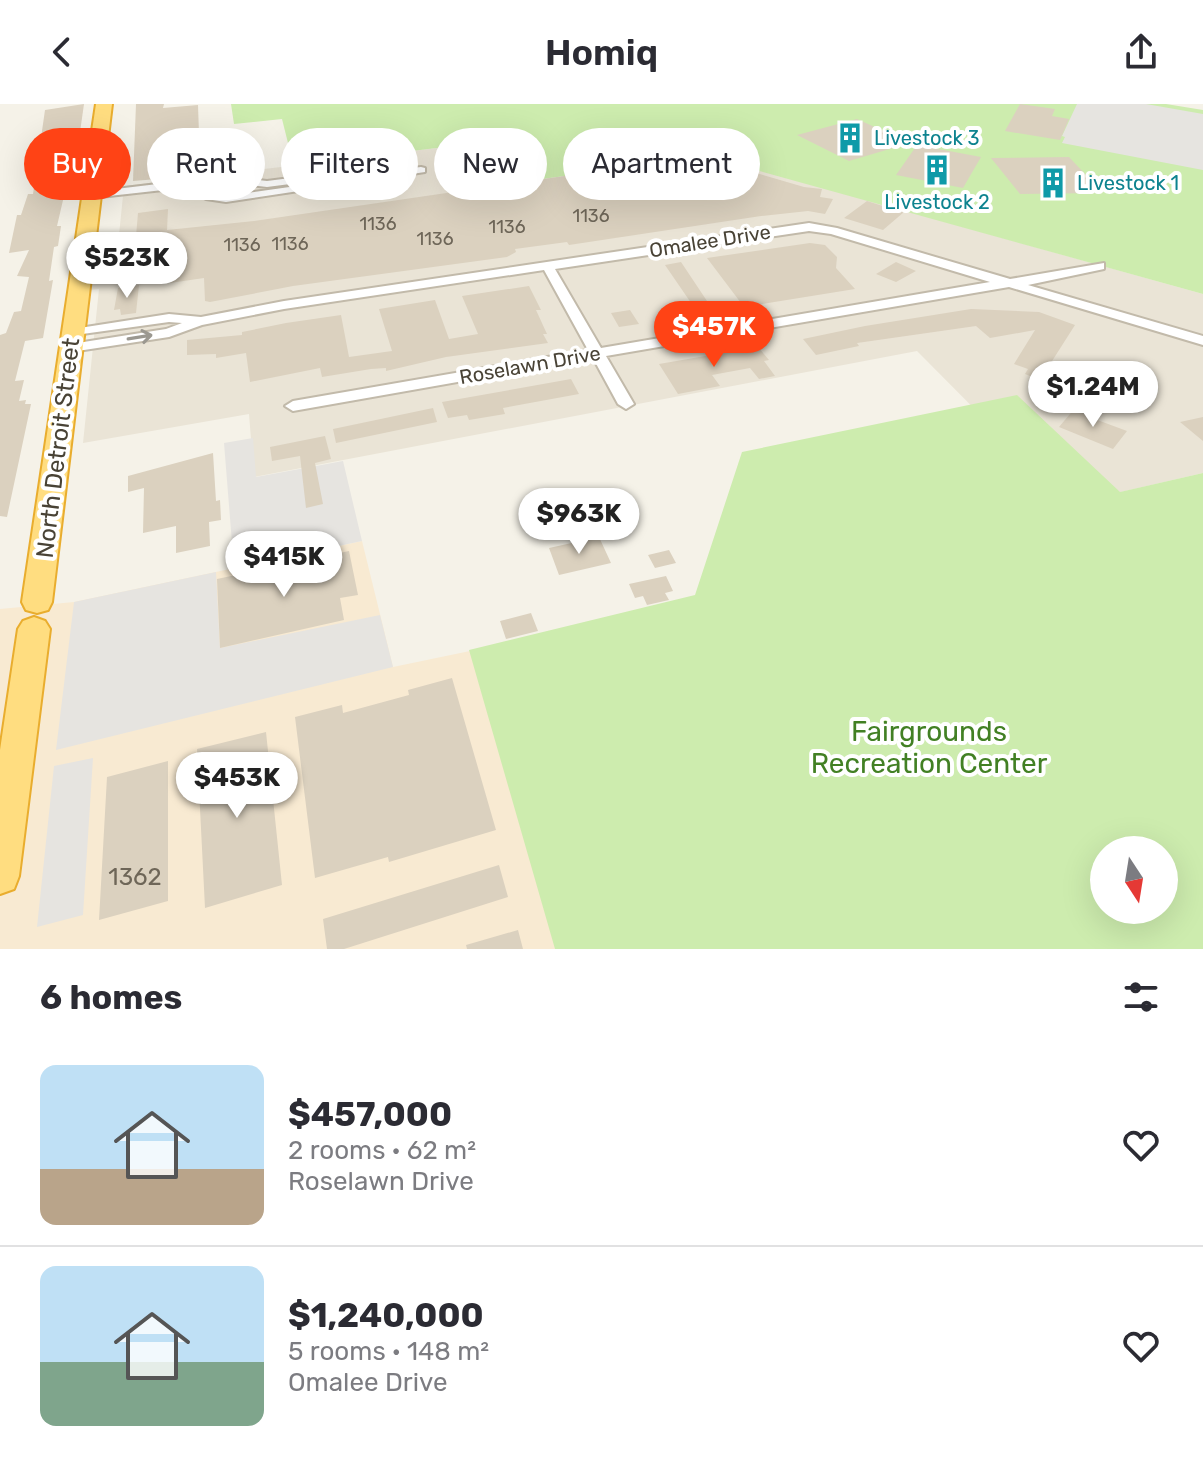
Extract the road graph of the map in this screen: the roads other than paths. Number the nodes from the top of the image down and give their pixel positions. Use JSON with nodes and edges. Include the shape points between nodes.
{"nodes":[{"id":1,"x":104,"y":104,"type":"edge"},
{"id":2,"x":101,"y":128,"type":"edge"},
{"id":3,"x":418,"y":170,"type":"edge"},
{"id":4,"x":421,"y":170,"type":"dead end"},
{"id":5,"x":90,"y":200,"type":"edge"},
{"id":6,"x":547,"y":265,"type":"junction"},
{"id":7,"x":1099,"y":266,"type":"dead end"},
{"id":8,"x":1008,"y":284,"type":"junction"},
{"id":9,"x":72,"y":340,"type":"junction"},
{"id":10,"x":1203,"y":341,"type":"edge"},
{"id":11,"x":597,"y":353,"type":"junction"},
{"id":12,"x":626,"y":404,"type":"dead end"},
{"id":13,"x":293,"y":406,"type":"dead end"},
{"id":14,"x":10,"y":728,"type":"edge"},
{"id":15,"x":0,"y":876,"type":"edge"}],
"edges":[{"from":1,"to":2,"type":"highway","name":"North Detroit Street"},
{"from":3,"to":4,"type":"street"},
{"from":5,"to":9,"type":"highway","name":"North Detroit Street"},
{"from":6,"to":8,"type":"street","name":"Omalee Drive","via":[[809,227]]},
{"from":6,"to":9,"type":"street","name":"Omalee Drive","via":[[284,305],[169,333]]},
{"from":6,"to":11,"type":"street"},
{"from":7,"to":8,"type":"street","name":"Roselawn Drive"},
{"from":8,"to":10,"type":"street","name":"Omalee Drive"},
{"from":8,"to":11,"type":"street","name":"Roselawn Drive"},
{"from":9,"to":14,"type":"highway","name":"North Detroit Street","via":[[36,615]]},
{"from":11,"to":12,"type":"street"},
{"from":11,"to":13,"type":"street","name":"Roselawn Drive"},
{"from":14,"to":15,"type":"highway","name":"North Detroit Street"}]}
